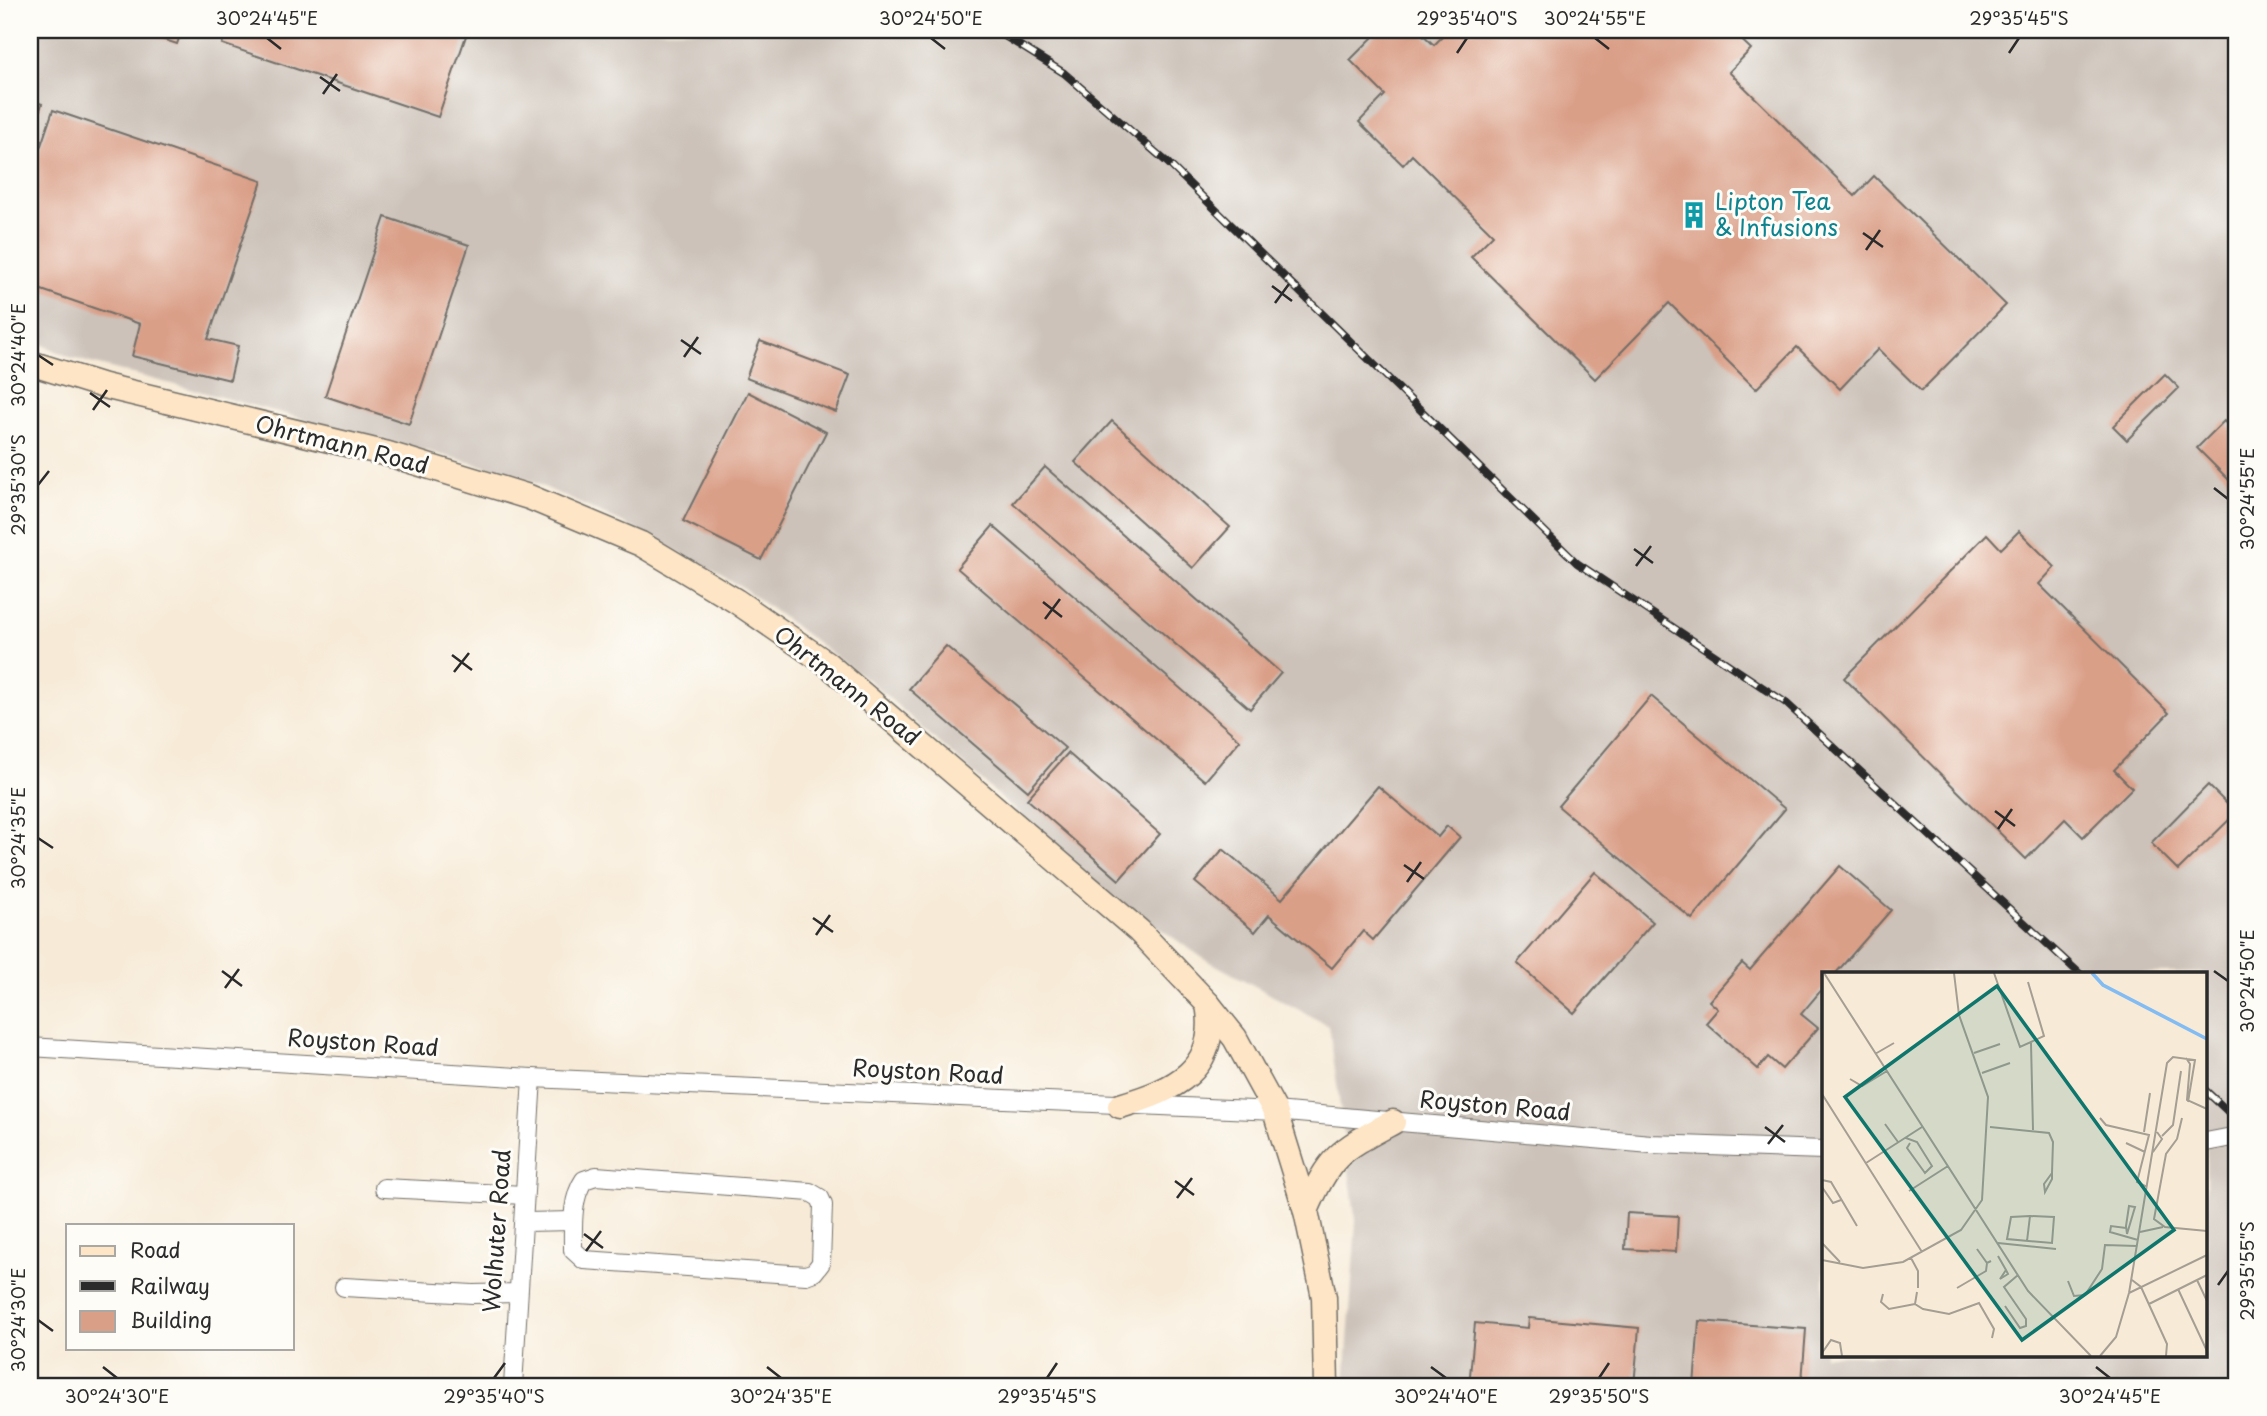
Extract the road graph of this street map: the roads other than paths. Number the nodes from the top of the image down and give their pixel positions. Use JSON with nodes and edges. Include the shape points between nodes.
{"nodes":[{"id":1,"x":30,"y":363,"type":"edge"},
{"id":2,"x":1208,"y":1004,"type":"junction"},
{"id":3,"x":30,"y":1047,"type":"edge"},
{"id":4,"x":30,"y":1059,"type":"edge"},
{"id":5,"x":532,"y":1079,"type":"junction"},
{"id":6,"x":1120,"y":1105,"type":"junction"},
{"id":7,"x":1275,"y":1111,"type":"junction"},
{"id":8,"x":1393,"y":1122,"type":"junction"},
{"id":9,"x":2237,"y":1136,"type":"edge"},
{"id":10,"x":2208,"y":1142,"type":"edge"},
{"id":11,"x":1822,"y":1150,"type":"edge"},
{"id":12,"x":384,"y":1188,"type":"dead end"},
{"id":13,"x":524,"y":1195,"type":"junction"},
{"id":14,"x":1306,"y":1211,"type":"junction"},
{"id":15,"x":573,"y":1221,"type":"junction"},
{"id":16,"x":525,"y":1222,"type":"junction"},
{"id":17,"x":344,"y":1287,"type":"dead end"},
{"id":18,"x":517,"y":1293,"type":"junction"},
{"id":19,"x":513,"y":1386,"type":"edge"},
{"id":20,"x":1326,"y":1386,"type":"edge"}],
"edges":[{"from":1,"to":2,"type":"main road","name":"Ohrtmann Road","via":[[104,386],[388,454],[529,497],[640,544],[736,601],[826,663],[1139,931]]},
{"from":2,"to":6,"type":"main road","via":[[1209,1041],[1197,1065],[1176,1085]]},
{"from":2,"to":7,"type":"main road","name":"Ohrtmann Road","via":[[1236,1038]]},
{"from":3,"to":4,"type":"street"},
{"from":3,"to":5,"type":"street","name":"Royston Road"},
{"from":5,"to":6,"type":"street","name":"Royston Road"},
{"from":5,"to":13,"type":"street","name":"Wolhuter Road"},
{"from":6,"to":7,"type":"street","name":"Royston Road"},
{"from":7,"to":8,"type":"street","name":"Royston Road"},
{"from":7,"to":14,"type":"main road","name":"Ohrtmann Road"},
{"from":8,"to":11,"type":"street","name":"Royston Road","via":[[1651,1144]]},
{"from":8,"to":14,"type":"main road","via":[[1334,1158]]},
{"from":9,"to":10,"type":"street"},
{"from":12,"to":13,"type":"street"},
{"from":13,"to":16,"type":"street","name":"Wolhuter Road"},
{"from":14,"to":20,"type":"main road","name":"Ohrtmann Road","via":[[1324,1297]]},
{"from":15,"to":15,"type":"street","via":[[579,1188],[584,1180],[596,1176],[810,1192],[823,1205],[821,1263],[806,1275],[590,1262],[573,1250]]},
{"from":15,"to":16,"type":"street"},
{"from":16,"to":18,"type":"street","name":"Wolhuter Road"},
{"from":17,"to":18,"type":"street"},
{"from":18,"to":19,"type":"street","name":"Wolhuter Road"}]}
